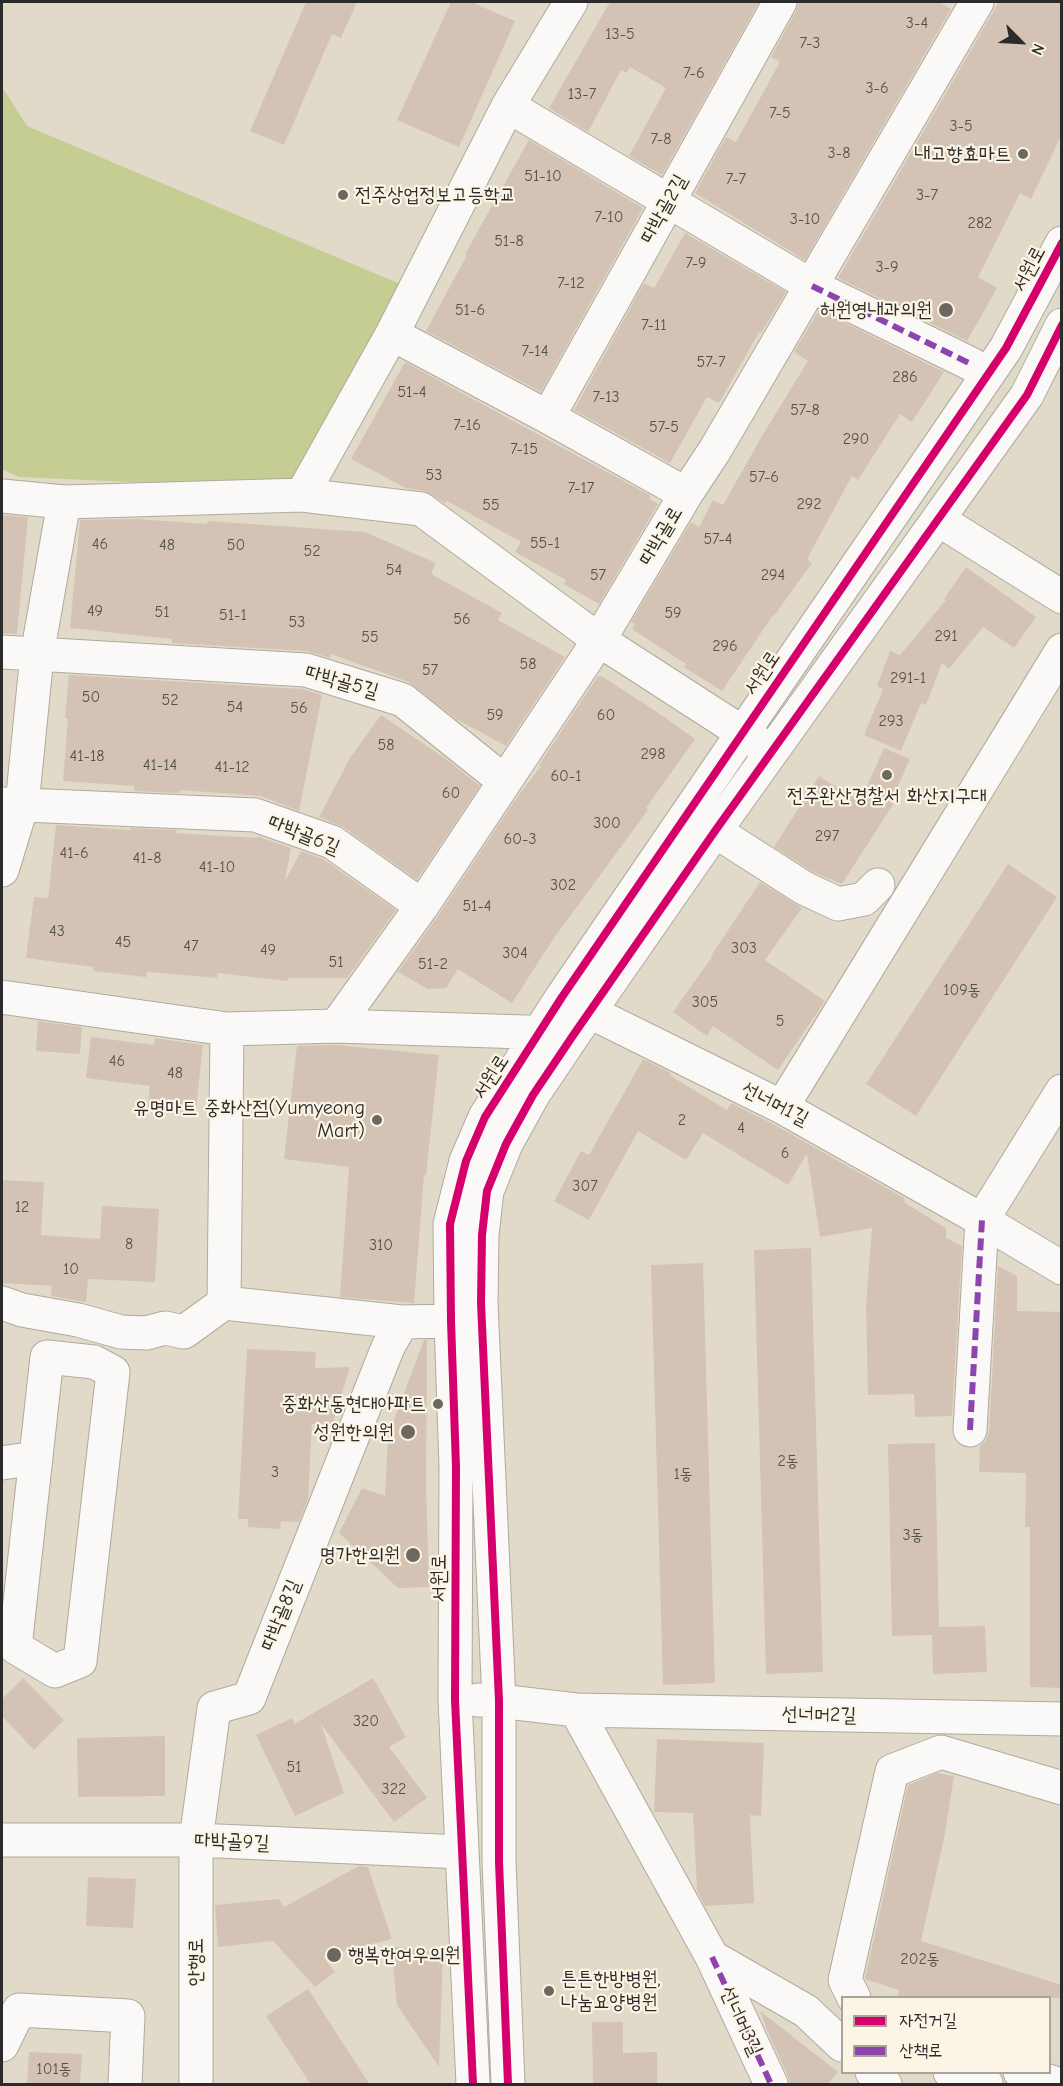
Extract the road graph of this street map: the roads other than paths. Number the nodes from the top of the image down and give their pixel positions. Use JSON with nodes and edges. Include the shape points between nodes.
{"nodes":[{"id":1,"x":571,"y":2,"type":"edge"},
{"id":2,"x":780,"y":2,"type":"edge"},
{"id":3,"x":978,"y":2,"type":"edge"},
{"id":4,"x":508,"y":106,"type":"junction"},
{"id":5,"x":669,"y":201,"type":"junction"},
{"id":6,"x":1062,"y":243,"type":"edge"},
{"id":7,"x":812,"y":286,"type":"junction"},
{"id":8,"x":1062,"y":325,"type":"edge"},
{"id":9,"x":392,"y":334,"type":"junction"},
{"id":10,"x":973,"y":364,"type":"dead end"},
{"id":11,"x":548,"y":417,"type":"junction"},
{"id":12,"x":686,"y":494,"type":"junction"},
{"id":13,"x":303,"y":495,"type":"junction"},
{"id":14,"x":2,"y":496,"type":"edge"},
{"id":15,"x":64,"y":502,"type":"junction"},
{"id":16,"x":939,"y":520,"type":"junction"},
{"id":17,"x":1062,"y":597,"type":"edge"},
{"id":18,"x":599,"y":640,"type":"junction"},
{"id":19,"x":1062,"y":650,"type":"edge"},
{"id":20,"x":2,"y":652,"type":"edge"},
{"id":21,"x":37,"y":655,"type":"junction"},
{"id":22,"x":742,"y":732,"type":"junction"},
{"id":23,"x":772,"y":752,"type":"junction"},
{"id":24,"x":504,"y":781,"type":"junction"},
{"id":25,"x":12,"y":804,"type":"edge"},
{"id":26,"x":715,"y":831,"type":"junction"},
{"id":27,"x":2,"y":870,"type":"edge"},
{"id":28,"x":878,"y":885,"type":"dead end"},
{"id":29,"x":422,"y":906,"type":"junction"},
{"id":30,"x":2,"y":997,"type":"edge"},
{"id":31,"x":575,"y":1015,"type":"junction"},
{"id":32,"x":336,"y":1026,"type":"junction"},
{"id":33,"x":227,"y":1029,"type":"junction"},
{"id":34,"x":539,"y":1033,"type":"junction"},
{"id":35,"x":1062,"y":1091,"type":"edge"},
{"id":36,"x":782,"y":1107,"type":"junction"},
{"id":37,"x":982,"y":1220,"type":"junction"},
{"id":38,"x":1062,"y":1268,"type":"edge"},
{"id":39,"x":2,"y":1303,"type":"edge"},
{"id":40,"x":224,"y":1303,"type":"junction"},
{"id":41,"x":451,"y":1321,"type":"junction"},
{"id":42,"x":402,"y":1322,"type":"junction"},
{"id":43,"x":970,"y":1430,"type":"dead end"},
{"id":44,"x":36,"y":1458,"type":"junction"},
{"id":45,"x":2,"y":1463,"type":"edge"},
{"id":46,"x":455,"y":1700,"type":"junction"},
{"id":47,"x":498,"y":1701,"type":"junction"},
{"id":48,"x":576,"y":1710,"type":"junction"},
{"id":49,"x":1062,"y":1719,"type":"edge"},
{"id":50,"x":1062,"y":1788,"type":"edge"},
{"id":51,"x":2,"y":1840,"type":"edge"},
{"id":52,"x":196,"y":1840,"type":"junction"},
{"id":53,"x":462,"y":1852,"type":"junction"},
{"id":54,"x":712,"y":1958,"type":"junction"},
{"id":55,"x":853,"y":1996,"type":"edge"},
{"id":56,"x":838,"y":2038,"type":"edge"},
{"id":57,"x":2,"y":2045,"type":"edge"},
{"id":58,"x":873,"y":2074,"type":"edge"},
{"id":59,"x":953,"y":2074,"type":"edge"},
{"id":60,"x":1023,"y":2074,"type":"edge"},
{"id":61,"x":125,"y":2085,"type":"edge"},
{"id":62,"x":196,"y":2085,"type":"edge"},
{"id":63,"x":474,"y":2085,"type":"edge"},
{"id":64,"x":508,"y":2085,"type":"edge"},
{"id":65,"x":771,"y":2085,"type":"edge"},
{"id":66,"x":885,"y":2085,"type":"edge"},
{"id":67,"x":986,"y":2085,"type":"edge"},
{"id":68,"x":1057,"y":2085,"type":"edge"}],
"edges":[{"from":1,"to":4,"type":"street"},
{"from":2,"to":5,"type":"street","name":"따박골2길"},
{"from":3,"to":7,"type":"street"},
{"from":4,"to":5,"type":"street"},
{"from":4,"to":9,"type":"street"},
{"from":5,"to":7,"type":"street"},
{"from":5,"to":11,"type":"street","name":"따박골2길"},
{"from":6,"to":22,"type":"street","name":"서원로","via":[[1006,348]]},
{"from":7,"to":10,"type":"street"},
{"from":7,"to":12,"type":"street","name":"따박골로"},
{"from":8,"to":16,"type":"street","name":"서원로","via":[[1027,395]]},
{"from":9,"to":11,"type":"street"},
{"from":9,"to":13,"type":"street"},
{"from":11,"to":12,"type":"street"},
{"from":12,"to":18,"type":"street","name":"따박골로"},
{"from":13,"to":15,"type":"street"},
{"from":13,"to":18,"type":"street","via":[[421,509]]},
{"from":14,"to":15,"type":"street"},
{"from":15,"to":21,"type":"street"},
{"from":16,"to":17,"type":"street"},
{"from":16,"to":23,"type":"street","name":"서원로"},
{"from":18,"to":22,"type":"street"},
{"from":18,"to":24,"type":"street","name":"따박골로"},
{"from":19,"to":36,"type":"street"},
{"from":20,"to":21,"type":"street","name":"따박골5길"},
{"from":21,"to":24,"type":"street","name":"따박골5길","via":[[306,670],[403,700]]},
{"from":21,"to":25,"type":"street"},
{"from":22,"to":23,"type":"street"},
{"from":22,"to":31,"type":"street","name":"서원로"},
{"from":23,"to":26,"type":"street","name":"서원로"},
{"from":24,"to":29,"type":"street"},
{"from":25,"to":27,"type":"street"},
{"from":25,"to":29,"type":"street","name":"따박골6길","via":[[255,815],[332,842]]},
{"from":26,"to":28,"type":"street","via":[[804,888],[838,903],[864,899]]},
{"from":26,"to":31,"type":"street","name":"서원로"},
{"from":29,"to":32,"type":"street"},
{"from":30,"to":33,"type":"street"},
{"from":31,"to":34,"type":"street"},
{"from":31,"to":36,"type":"street","name":"선너머1길"},
{"from":31,"to":47,"type":"street","name":"서원로","via":[[506,1144],[487,1191],[483,1224],[481,1303]]},
{"from":32,"to":33,"type":"street"},
{"from":32,"to":34,"type":"street"},
{"from":33,"to":40,"type":"street"},
{"from":34,"to":41,"type":"street","name":"서원로","via":[[485,1117],[466,1161],[450,1224]]},
{"from":35,"to":37,"type":"street"},
{"from":36,"to":37,"type":"street","name":"선너머1길"},
{"from":37,"to":38,"type":"street","name":"선너머1길"},
{"from":37,"to":43,"type":"street"},
{"from":39,"to":40,"type":"street","via":[[122,1332],[146,1333],[165,1328],[184,1332]]},
{"from":40,"to":42,"type":"street"},
{"from":41,"to":42,"type":"street"},
{"from":41,"to":46,"type":"street","name":"서원로","via":[[456,1467]]},
{"from":42,"to":52,"type":"street","name":"따박골8길","via":[[388,1347],[249,1698],[214,1708]]},
{"from":44,"to":44,"type":"street","via":[[15,1647],[55,1671],[80,1661],[113,1372],[94,1362],[47,1357]]},
{"from":44,"to":45,"type":"street"},
{"from":46,"to":47,"type":"street","name":"선너머2길"},
{"from":46,"to":53,"type":"street","name":"서원로"},
{"from":47,"to":48,"type":"street","name":"선너머2길"},
{"from":47,"to":64,"type":"street","name":"서원로","via":[[499,1863]]},
{"from":48,"to":49,"type":"street","name":"선너머2길"},
{"from":48,"to":54,"type":"street"},
{"from":50,"to":55,"type":"street","via":[[941,1752],[892,1771],[845,1980]]},
{"from":51,"to":52,"type":"street","name":"따박골9길"},
{"from":52,"to":53,"type":"street","name":"따박골9길"},
{"from":52,"to":62,"type":"street","name":"안행로"},
{"from":53,"to":63,"type":"street","name":"서원로"},
{"from":54,"to":56,"type":"street","via":[[806,2011]]},
{"from":54,"to":65,"type":"street","name":"선너머3길"},
{"from":57,"to":61,"type":"street","via":[[19,2010],[129,2016]]},
{"from":58,"to":66,"type":"street"},
{"from":59,"to":67,"type":"street"},
{"from":60,"to":68,"type":"street"}]}
